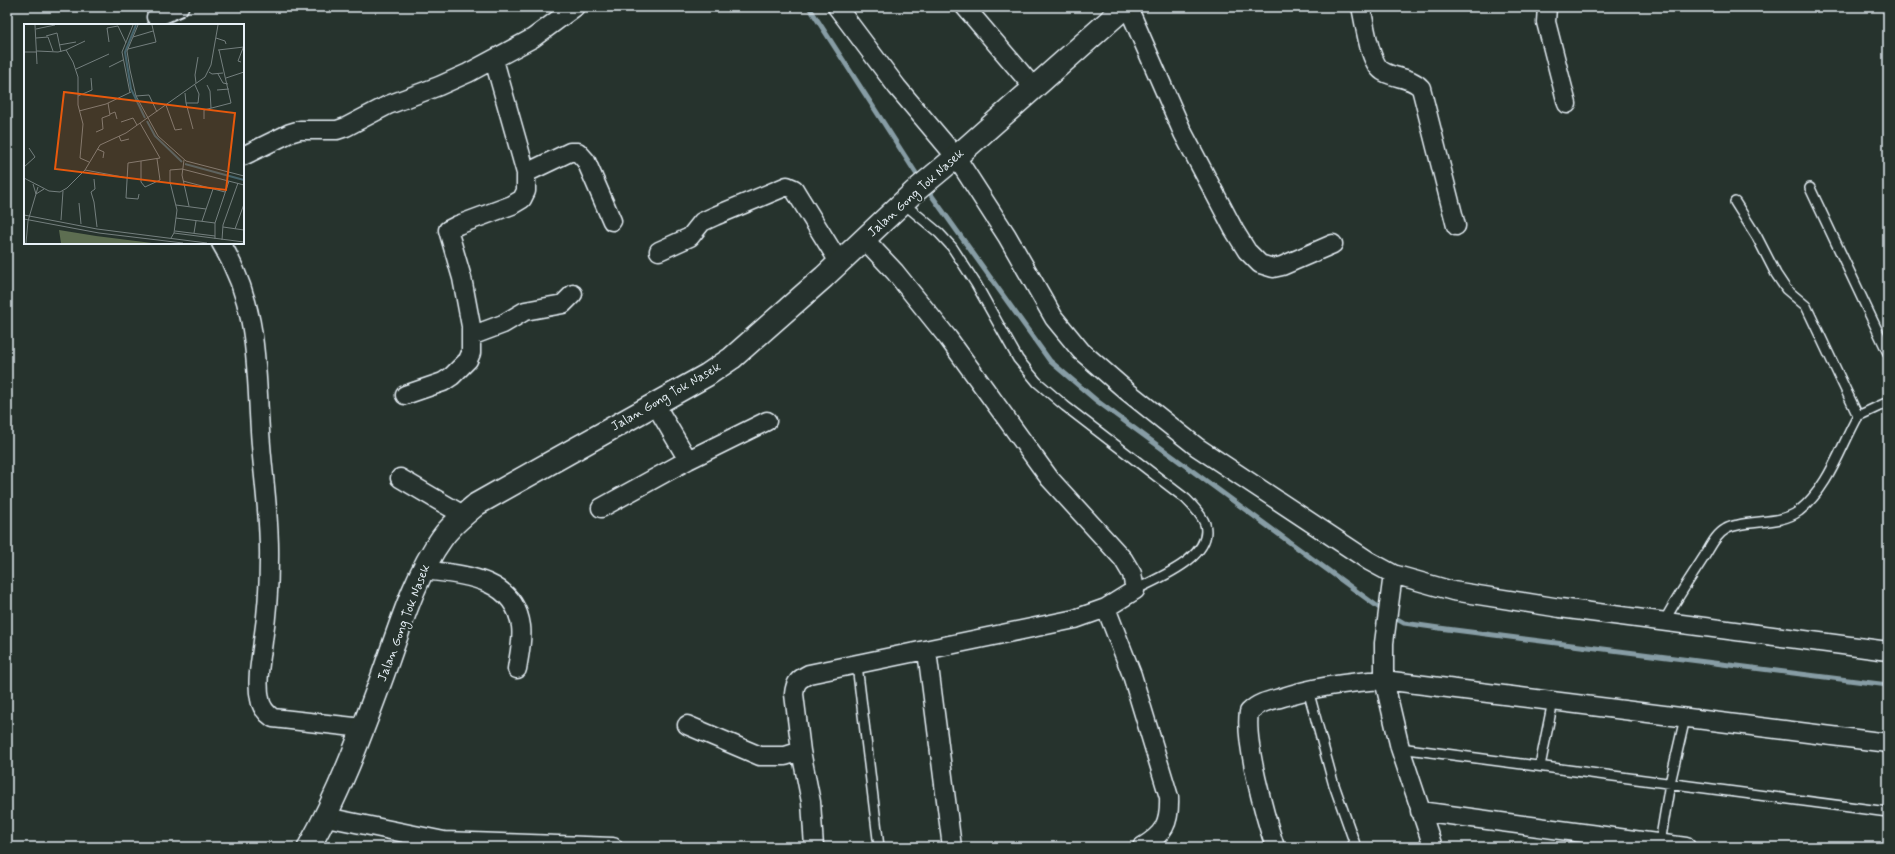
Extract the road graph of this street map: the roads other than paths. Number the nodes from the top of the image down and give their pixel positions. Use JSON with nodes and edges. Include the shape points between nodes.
{"nodes":[{"id":1,"x":179,"y":7,"type":"edge"},
{"id":2,"x":575,"y":7,"type":"edge"},
{"id":3,"x":837,"y":7,"type":"edge"},
{"id":4,"x":965,"y":7,"type":"edge"},
{"id":5,"x":1125,"y":7,"type":"edge"},
{"id":6,"x":1128,"y":7,"type":"edge"},
{"id":7,"x":1361,"y":7,"type":"edge"},
{"id":8,"x":1547,"y":7,"type":"edge"},
{"id":9,"x":156,"y":16,"type":"edge"},
{"id":10,"x":494,"y":60,"type":"junction"},
{"id":11,"x":1034,"y":88,"type":"junction"},
{"id":12,"x":1567,"y":104,"type":"dead end"},
{"id":13,"x":244,"y":156,"type":"edge"},
{"id":14,"x":953,"y":160,"type":"junction"},
{"id":15,"x":526,"y":173,"type":"junction"},
{"id":16,"x":1810,"y":188,"type":"dead end"},
{"id":17,"x":908,"y":197,"type":"junction"},
{"id":18,"x":1735,"y":202,"type":"dead end"},
{"id":19,"x":612,"y":222,"type":"dead end"},
{"id":20,"x":1456,"y":226,"type":"dead end"},
{"id":21,"x":864,"y":239,"type":"junction"},
{"id":22,"x":222,"y":244,"type":"edge"},
{"id":23,"x":1333,"y":244,"type":"dead end"},
{"id":24,"x":659,"y":251,"type":"dead end"},
{"id":25,"x":839,"y":262,"type":"junction"},
{"id":26,"x":573,"y":294,"type":"dead end"},
{"id":27,"x":471,"y":336,"type":"junction"},
{"id":28,"x":1888,"y":353,"type":"edge"},
{"id":29,"x":405,"y":395,"type":"dead end"},
{"id":30,"x":1888,"y":402,"type":"edge"},
{"id":31,"x":655,"y":404,"type":"junction"},
{"id":32,"x":1858,"y":416,"type":"junction"},
{"id":33,"x":767,"y":421,"type":"dead end"},
{"id":34,"x":688,"y":460,"type":"junction"},
{"id":35,"x":400,"y":478,"type":"dead end"},
{"id":36,"x":601,"y":508,"type":"dead end"},
{"id":37,"x":463,"y":516,"type":"junction"},
{"id":38,"x":424,"y":570,"type":"junction"},
{"id":39,"x":1393,"y":581,"type":"junction"},
{"id":40,"x":1135,"y":590,"type":"junction"},
{"id":41,"x":1106,"y":608,"type":"junction"},
{"id":42,"x":1664,"y":622,"type":"junction"},
{"id":43,"x":927,"y":651,"type":"junction"},
{"id":44,"x":1888,"y":651,"type":"edge"},
{"id":45,"x":857,"y":665,"type":"junction"},
{"id":46,"x":517,"y":669,"type":"dead end"},
{"id":47,"x":1384,"y":680,"type":"junction"},
{"id":48,"x":1308,"y":690,"type":"junction"},
{"id":49,"x":1553,"y":701,"type":"junction"},
{"id":50,"x":1685,"y":718,"type":"junction"},
{"id":51,"x":687,"y":725,"type":"dead end"},
{"id":52,"x":363,"y":728,"type":"junction"},
{"id":53,"x":1888,"y":743,"type":"edge"},
{"id":54,"x":1400,"y":748,"type":"junction"},
{"id":55,"x":801,"y":751,"type":"junction"},
{"id":56,"x":1540,"y":766,"type":"junction"},
{"id":57,"x":1670,"y":784,"type":"junction"},
{"id":58,"x":1420,"y":811,"type":"junction"},
{"id":59,"x":1888,"y":812,"type":"edge"},
{"id":60,"x":326,"y":817,"type":"junction"},
{"id":61,"x":1660,"y":844,"type":"junction"},
{"id":62,"x":590,"y":846,"type":"edge"},
{"id":63,"x":309,"y":847,"type":"edge"},
{"id":64,"x":613,"y":847,"type":"edge"},
{"id":65,"x":814,"y":847,"type":"edge"},
{"id":66,"x":879,"y":847,"type":"edge"},
{"id":67,"x":952,"y":847,"type":"edge"},
{"id":68,"x":1142,"y":847,"type":"edge"},
{"id":69,"x":1275,"y":847,"type":"edge"},
{"id":70,"x":1356,"y":847,"type":"edge"},
{"id":71,"x":1433,"y":847,"type":"edge"},
{"id":72,"x":1686,"y":847,"type":"edge"}],
"edges":[{"from":1,"to":9,"type":"street"},
{"from":2,"to":10,"type":"street","via":[[532,38]]},
{"from":3,"to":14,"type":"street"},
{"from":4,"to":11,"type":"street"},
{"from":5,"to":11,"type":"main road","name":"Jalan Gong Tok Nasek"},
{"from":6,"to":23,"type":"street","via":[[1183,133],[1234,230],[1254,259],[1265,267],[1273,268]]},
{"from":7,"to":20,"type":"street","via":[[1376,65],[1384,72],[1414,81],[1421,88]]},
{"from":8,"to":12,"type":"street","via":[[1546,22]]},
{"from":10,"to":13,"type":"street","via":[[439,86],[388,105],[346,127],[336,130],[307,129],[295,132]]},
{"from":10,"to":15,"type":"street"},
{"from":11,"to":14,"type":"main road","name":"Jalan Gong Tok Nasek"},
{"from":14,"to":17,"type":"main road","name":"Jalan Gong Tok Nasek"},
{"from":14,"to":39,"type":"street","via":[[1007,236],[1054,318],[1081,352],[1197,447],[1369,561]]},
{"from":15,"to":19,"type":"street","via":[[570,152],[578,152],[586,161]]},
{"from":15,"to":27,"type":"street","via":[[526,191],[522,199],[448,230],[462,278]]},
{"from":16,"to":28,"type":"lane"},
{"from":17,"to":21,"type":"main road","name":"Jalan Gong Tok Nasek"},
{"from":17,"to":40,"type":"lane","via":[[952,246],[1018,360],[1037,382],[1186,499],[1205,524],[1205,540],[1196,555]]},
{"from":18,"to":32,"type":"lane","via":[[1786,289],[1806,306]]},
{"from":21,"to":25,"type":"main road","name":"Jalan Gong Tok Nasek"},
{"from":21,"to":40,"type":"street","via":[[895,272],[948,338],[1050,479],[1123,559],[1132,574]]},
{"from":22,"to":52,"type":"street","via":[[242,284],[252,322],[256,353],[256,386],[270,559],[260,698],[266,713],[273,718]]},
{"from":24,"to":25,"type":"street","via":[[690,237],[702,222],[787,186],[794,189]]},
{"from":25,"to":31,"type":"main road","name":"Jalan Gong Tok Nasek","via":[[732,358]]},
{"from":26,"to":27,"type":"street","via":[[563,304],[525,311],[503,324]]},
{"from":27,"to":29,"type":"street","via":[[471,353],[468,360],[452,376],[443,382]]},
{"from":30,"to":32,"type":"lane"},
{"from":31,"to":34,"type":"street"},
{"from":31,"to":37,"type":"main road","name":"Jalan Gong Tok Nasek","via":[[477,504]]},
{"from":32,"to":42,"type":"lane","via":[[1822,486],[1808,503],[1788,517],[1776,521],[1738,525],[1726,529],[1710,545]]},
{"from":33,"to":34,"type":"street"},
{"from":34,"to":36,"type":"street"},
{"from":35,"to":37,"type":"street"},
{"from":37,"to":38,"type":"main road","name":"Jalan Gong Tok Nasek","via":[[442,537]]},
{"from":38,"to":46,"type":"street","via":[[480,580],[509,598],[518,615],[521,628]]},
{"from":38,"to":52,"type":"main road","name":"Jalan Gong Tok Nasek"},
{"from":39,"to":42,"type":"street"},
{"from":39,"to":47,"type":"street","via":[[1384,642]]},
{"from":40,"to":41,"type":"street"},
{"from":41,"to":43,"type":"street","via":[[1075,619]]},
{"from":41,"to":68,"type":"street","via":[[1132,675],[1168,797],[1169,811],[1165,825],[1157,838]]},
{"from":42,"to":44,"type":"street"},
{"from":43,"to":45,"type":"street"},
{"from":43,"to":67,"type":"street"},
{"from":45,"to":55,"type":"street","via":[[809,674],[794,684]]},
{"from":45,"to":66,"type":"lane"},
{"from":47,"to":48,"type":"street","via":[[1342,683]]},
{"from":47,"to":49,"type":"street"},
{"from":47,"to":54,"type":"street"},
{"from":48,"to":69,"type":"street","via":[[1256,705],[1249,712],[1248,730],[1259,788]]},
{"from":48,"to":70,"type":"lane","via":[[1333,782]]},
{"from":49,"to":50,"type":"street"},
{"from":49,"to":56,"type":"lane"},
{"from":50,"to":53,"type":"street"},
{"from":50,"to":57,"type":"lane"},
{"from":51,"to":55,"type":"street","via":[[760,756],[778,757]]},
{"from":52,"to":60,"type":"main road","name":"Jalan Gong Tok Nasek"},
{"from":54,"to":56,"type":"lane"},
{"from":54,"to":58,"type":"street"},
{"from":55,"to":65,"type":"street","via":[[811,802]]},
{"from":56,"to":57,"type":"lane"},
{"from":57,"to":59,"type":"lane"},
{"from":57,"to":61,"type":"lane"},
{"from":58,"to":61,"type":"street"},
{"from":58,"to":71,"type":"street"},
{"from":60,"to":62,"type":"street","via":[[444,841]]},
{"from":60,"to":63,"type":"main road","name":"Jalan Gong Tok Nasek"},
{"from":61,"to":72,"type":"street"},
{"from":62,"to":64,"type":"street"}]}
